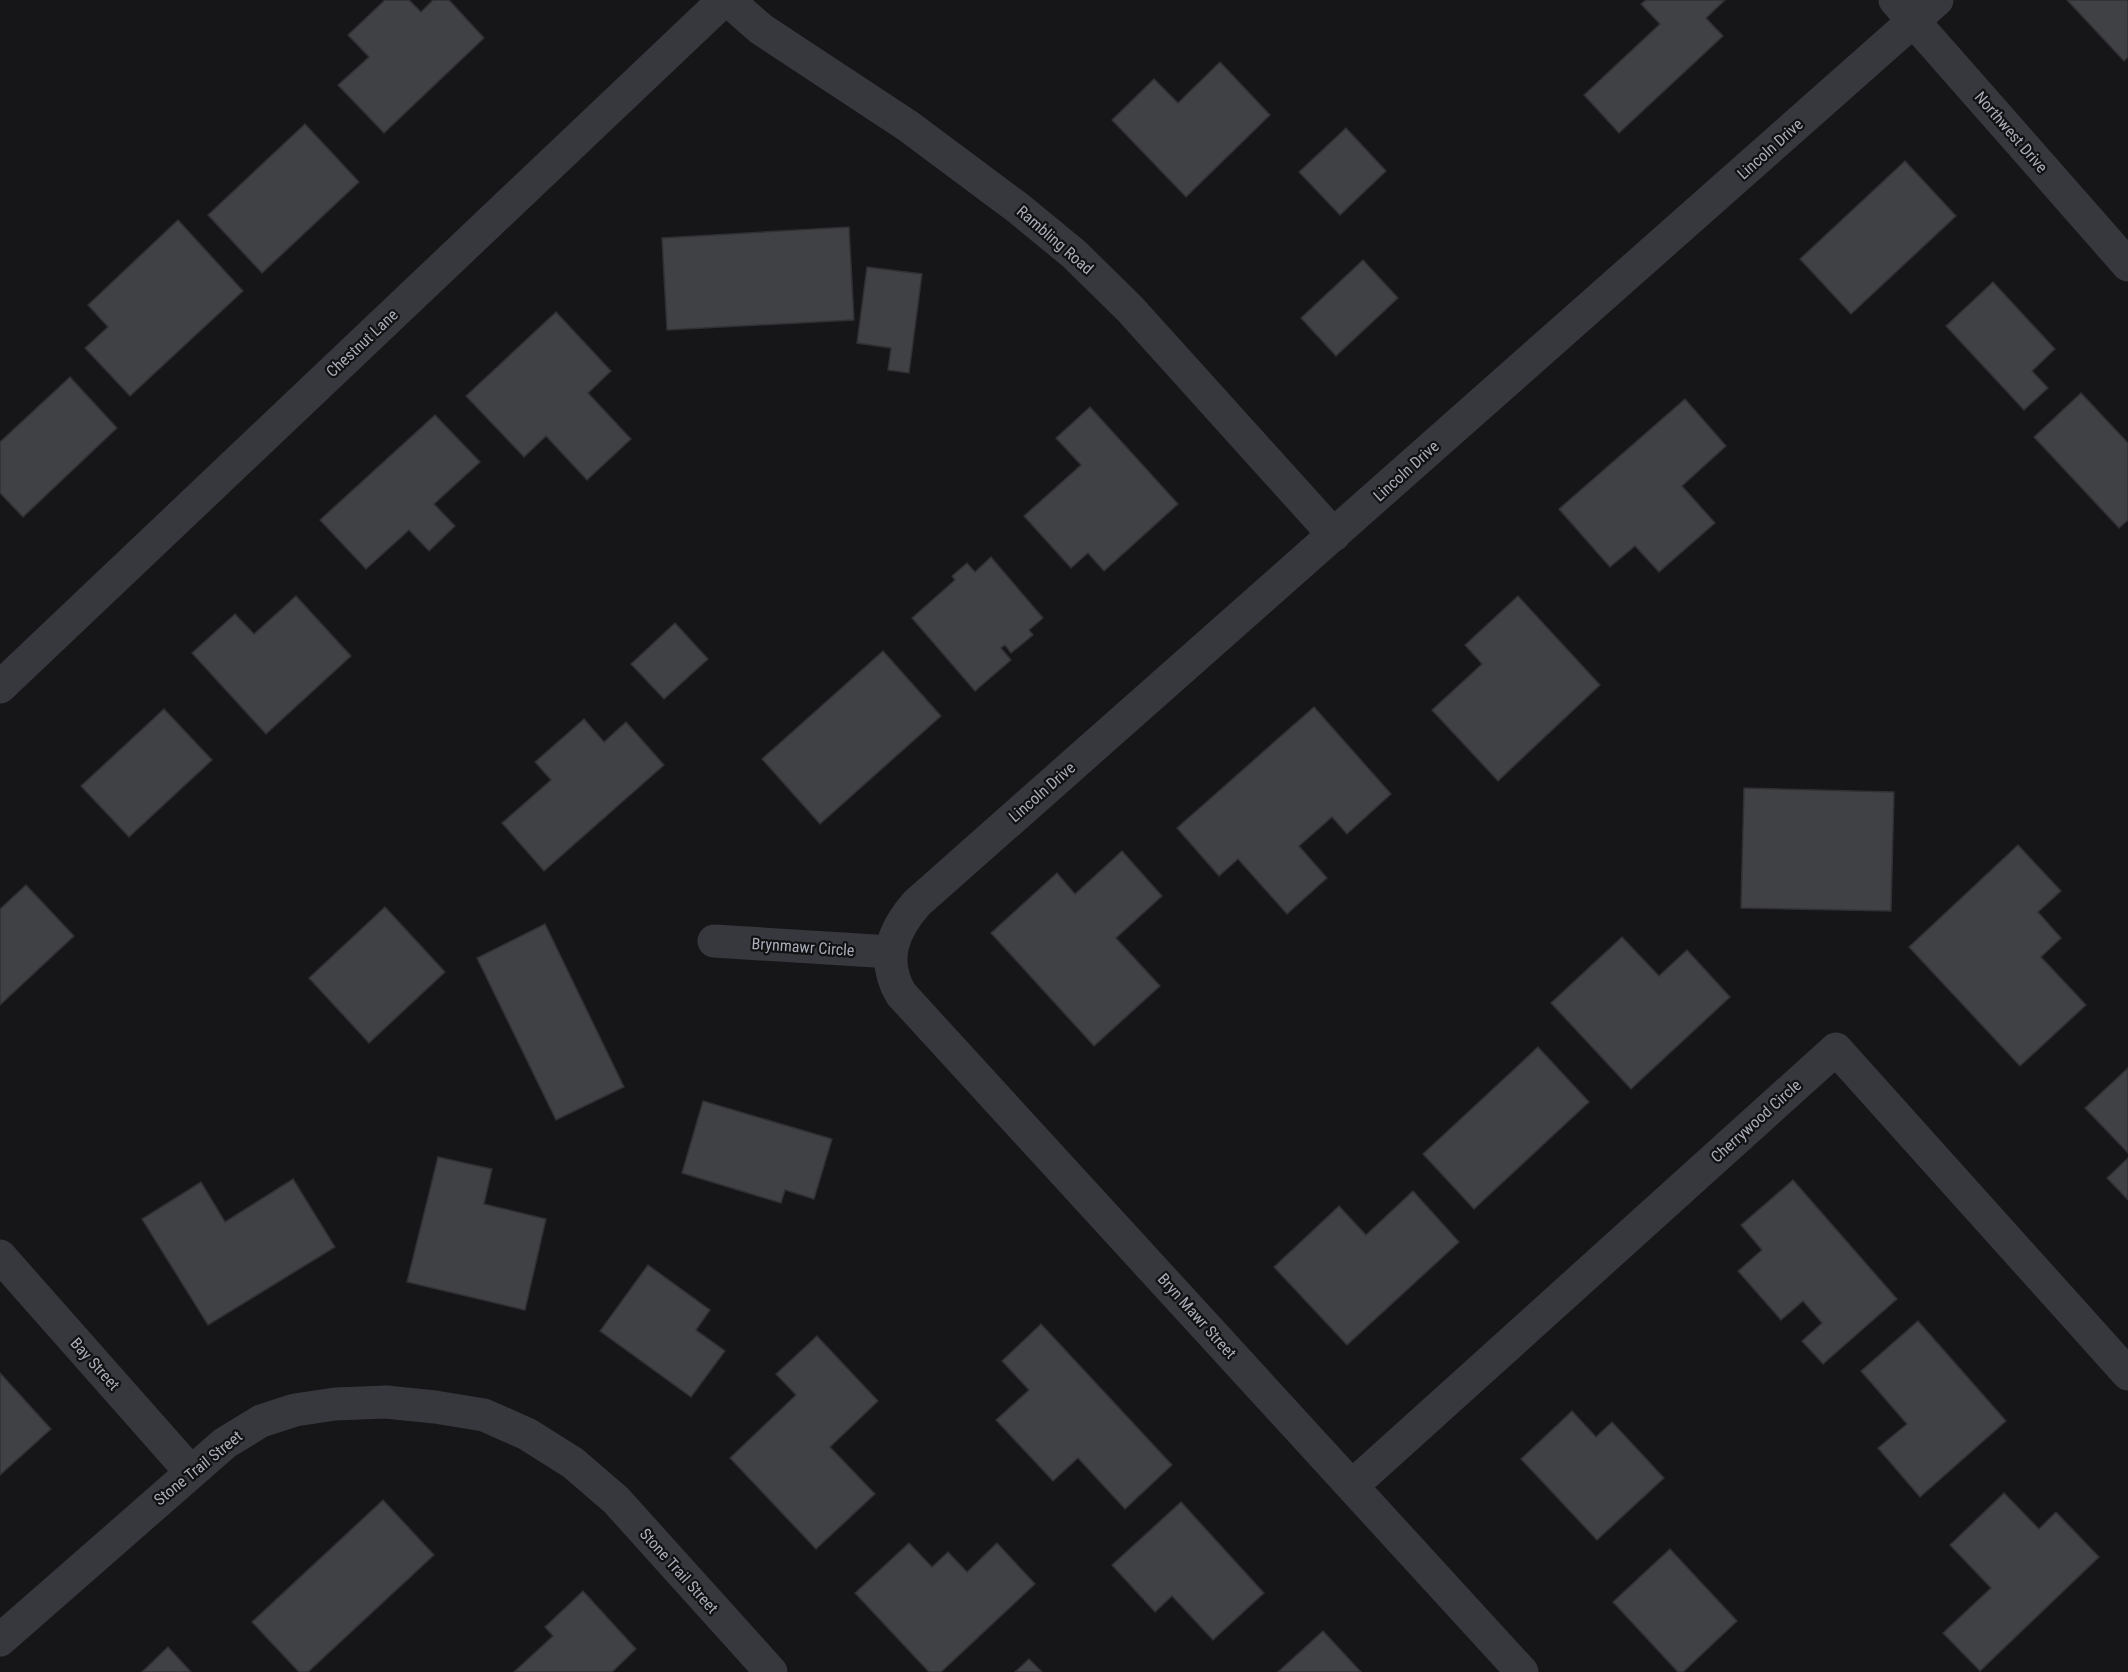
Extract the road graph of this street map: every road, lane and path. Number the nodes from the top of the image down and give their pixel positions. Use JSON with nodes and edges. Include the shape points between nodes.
{"nodes":[{"id":1,"x":726,"y":0,"type":"edge"},
{"id":2,"x":1937,"y":0,"type":"edge"},
{"id":3,"x":1904,"y":11,"type":"edge"},
{"id":4,"x":2128,"y":265,"type":"edge"},
{"id":5,"x":1334,"y":535,"type":"junction"},
{"id":6,"x":0,"y":687,"type":"edge"},
{"id":7,"x":714,"y":941,"type":"dead end"},
{"id":8,"x":891,"y":952,"type":"junction"},
{"id":9,"x":0,"y":1256,"type":"edge"},
{"id":10,"x":2128,"y":1374,"type":"edge"},
{"id":11,"x":190,"y":1471,"type":"junction"},
{"id":12,"x":1352,"y":1486,"type":"junction"},
{"id":13,"x":0,"y":1640,"type":"edge"},
{"id":14,"x":771,"y":1672,"type":"edge"},
{"id":15,"x":1521,"y":1672,"type":"edge"}],
"edges":[{"from":1,"to":5,"type":"street","name":"Rambling Road","via":[[761,29],[926,139],[1074,254],[1130,309]]},
{"from":1,"to":6,"type":"street","name":"Chestnut Lane"},
{"from":2,"to":3,"type":"street","name":"Lincoln Drive"},
{"from":3,"to":4,"type":"street","name":"Northwest Drive"},
{"from":3,"to":5,"type":"street","name":"Lincoln Drive"},
{"from":5,"to":8,"type":"street","name":"Lincoln Drive","via":[[917,903],[903,919]]},
{"from":7,"to":8,"type":"street","name":"Brynmawr Circle"},
{"from":8,"to":12,"type":"street","name":"Bryn Mawr Street","via":[[893,979],[901,993]]},
{"from":9,"to":11,"type":"street","name":"Bay Street"},
{"from":10,"to":12,"type":"street","name":"Cherrywood Circle","via":[[1836,1049]]},
{"from":11,"to":13,"type":"street","name":"Stone Trail Street"},
{"from":11,"to":14,"type":"street","name":"Stone Trail Street","via":[[261,1421],[295,1410],[386,1402],[484,1415],[527,1434],[573,1463],[615,1500]]},
{"from":12,"to":15,"type":"street","name":"Bryn Mawr Street"}]}
